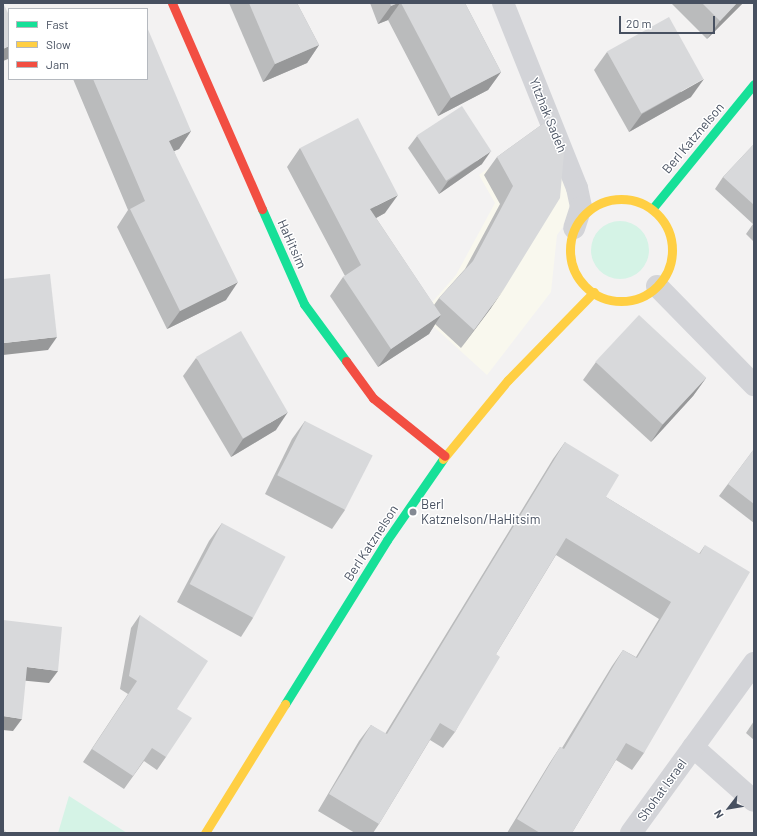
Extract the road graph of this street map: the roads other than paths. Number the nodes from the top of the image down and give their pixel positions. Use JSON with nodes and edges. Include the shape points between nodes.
{"nodes":[{"id":1,"x":172,"y":3,"type":"edge"},
{"id":2,"x":503,"y":3,"type":"edge"},
{"id":3,"x":754,"y":84,"type":"edge"},
{"id":4,"x":652,"y":209,"type":"junction"},
{"id":5,"x":574,"y":228,"type":"junction"},
{"id":6,"x":657,"y":286,"type":"junction"},
{"id":7,"x":594,"y":292,"type":"junction"},
{"id":8,"x":754,"y":385,"type":"edge"},
{"id":9,"x":445,"y":456,"type":"junction"},
{"id":10,"x":754,"y":663,"type":"edge"},
{"id":11,"x":693,"y":747,"type":"junction"},
{"id":12,"x":754,"y":801,"type":"edge"},
{"id":13,"x":205,"y":833,"type":"edge"},
{"id":14,"x":631,"y":833,"type":"edge"}],
"edges":[{"from":1,"to":9,"type":"street","name":"HaHitsim","via":[[304,304],[373,398]]},
{"from":2,"to":5,"type":"street","name":"Yitzhak Sadeh","via":[[577,188],[581,207]]},
{"from":3,"to":4,"type":"street","name":"Berl Katznelson"},
{"from":4,"to":5,"type":"street","via":[[631,199],[614,198],[598,204],[584,214]]},
{"from":4,"to":6,"type":"street","via":[[670,230],[673,247],[671,264],[664,280]]},
{"from":5,"to":7,"type":"street","via":[[570,244],[571,261],[577,277]]},
{"from":6,"to":7,"type":"street","via":[[636,299],[620,301],[603,298]]},
{"from":6,"to":8,"type":"street"},
{"from":7,"to":9,"type":"street","name":"Berl Katznelson","via":[[508,380]]},
{"from":9,"to":13,"type":"street","name":"Berl Katznelson","via":[[387,540]]},
{"from":10,"to":11,"type":"street","name":"Shohat Israel"},
{"from":11,"to":12,"type":"street","name":"Shohat Israel"},
{"from":11,"to":14,"type":"street","name":"Shohat Israel"}]}
